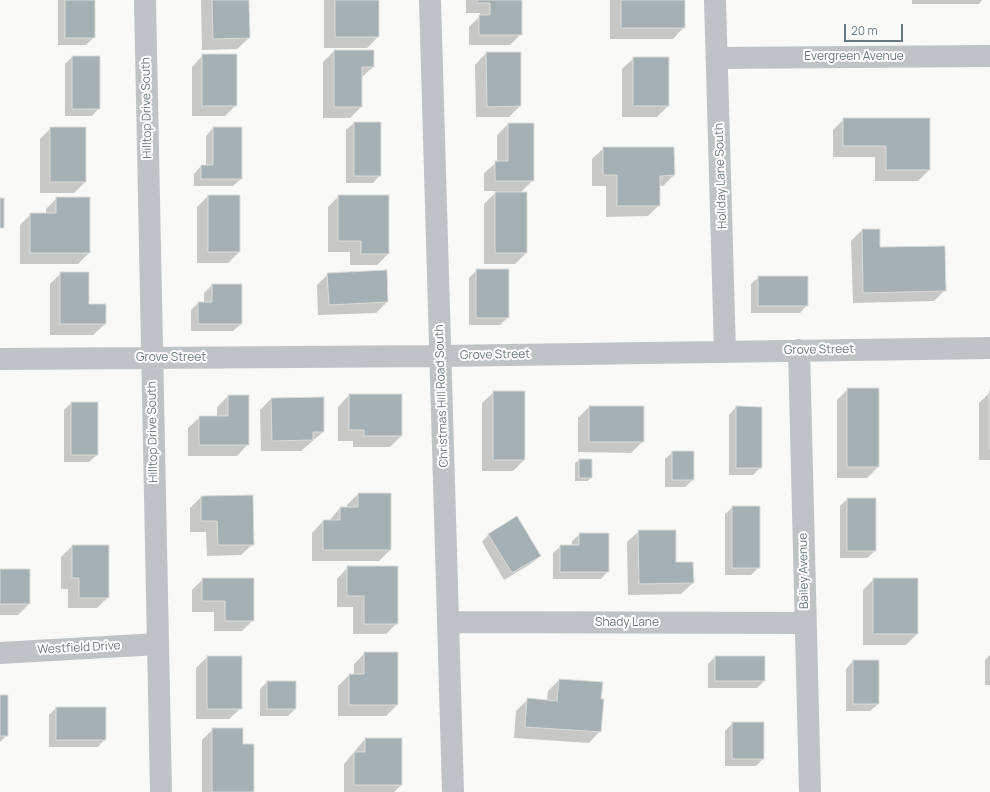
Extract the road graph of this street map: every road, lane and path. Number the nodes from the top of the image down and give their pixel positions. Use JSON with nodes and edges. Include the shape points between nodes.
{"nodes":[{"id":1,"x":145,"y":0,"type":"edge"},
{"id":2,"x":430,"y":0,"type":"edge"},
{"id":3,"x":715,"y":0,"type":"edge"},
{"id":4,"x":990,"y":56,"type":"edge"},
{"id":5,"x":717,"y":58,"type":"junction"},
{"id":6,"x":990,"y":348,"type":"edge"},
{"id":7,"x":799,"y":350,"type":"junction"},
{"id":8,"x":725,"y":352,"type":"junction"},
{"id":9,"x":440,"y":356,"type":"junction"},
{"id":10,"x":151,"y":358,"type":"junction"},
{"id":11,"x":0,"y":359,"type":"edge"},
{"id":12,"x":449,"y":622,"type":"junction"},
{"id":13,"x":805,"y":623,"type":"junction"},
{"id":14,"x":158,"y":644,"type":"junction"},
{"id":15,"x":0,"y":653,"type":"edge"},
{"id":16,"x":160,"y":792,"type":"edge"},
{"id":17,"x":453,"y":792,"type":"edge"},
{"id":18,"x":810,"y":792,"type":"edge"}],
"edges":[{"from":1,"to":10,"type":"street","name":"Hilltop Drive South"},
{"from":2,"to":9,"type":"street","name":"Christmas Hill Road South"},
{"from":3,"to":5,"type":"street","name":"Holiday Lane South"},
{"from":4,"to":5,"type":"street","name":"Evergreen Avenue"},
{"from":5,"to":8,"type":"street","name":"Holiday Lane South"},
{"from":6,"to":7,"type":"street","name":"Grove Street"},
{"from":7,"to":8,"type":"street","name":"Grove Street"},
{"from":7,"to":13,"type":"street","name":"Bailey Avenue"},
{"from":8,"to":9,"type":"street","name":"Grove Street"},
{"from":9,"to":10,"type":"street","name":"Grove Street"},
{"from":9,"to":12,"type":"street","name":"Christmas Hill Road South"},
{"from":10,"to":11,"type":"street","name":"Grove Street"},
{"from":10,"to":14,"type":"street","name":"Hilltop Drive South"},
{"from":12,"to":13,"type":"street","name":"Shady Lane"},
{"from":12,"to":17,"type":"street","name":"Christmas Hill Road South"},
{"from":13,"to":18,"type":"street","name":"Bailey Avenue"},
{"from":14,"to":15,"type":"street","name":"Westfield Drive"},
{"from":14,"to":16,"type":"street","name":"Hilltop Drive South"}]}
